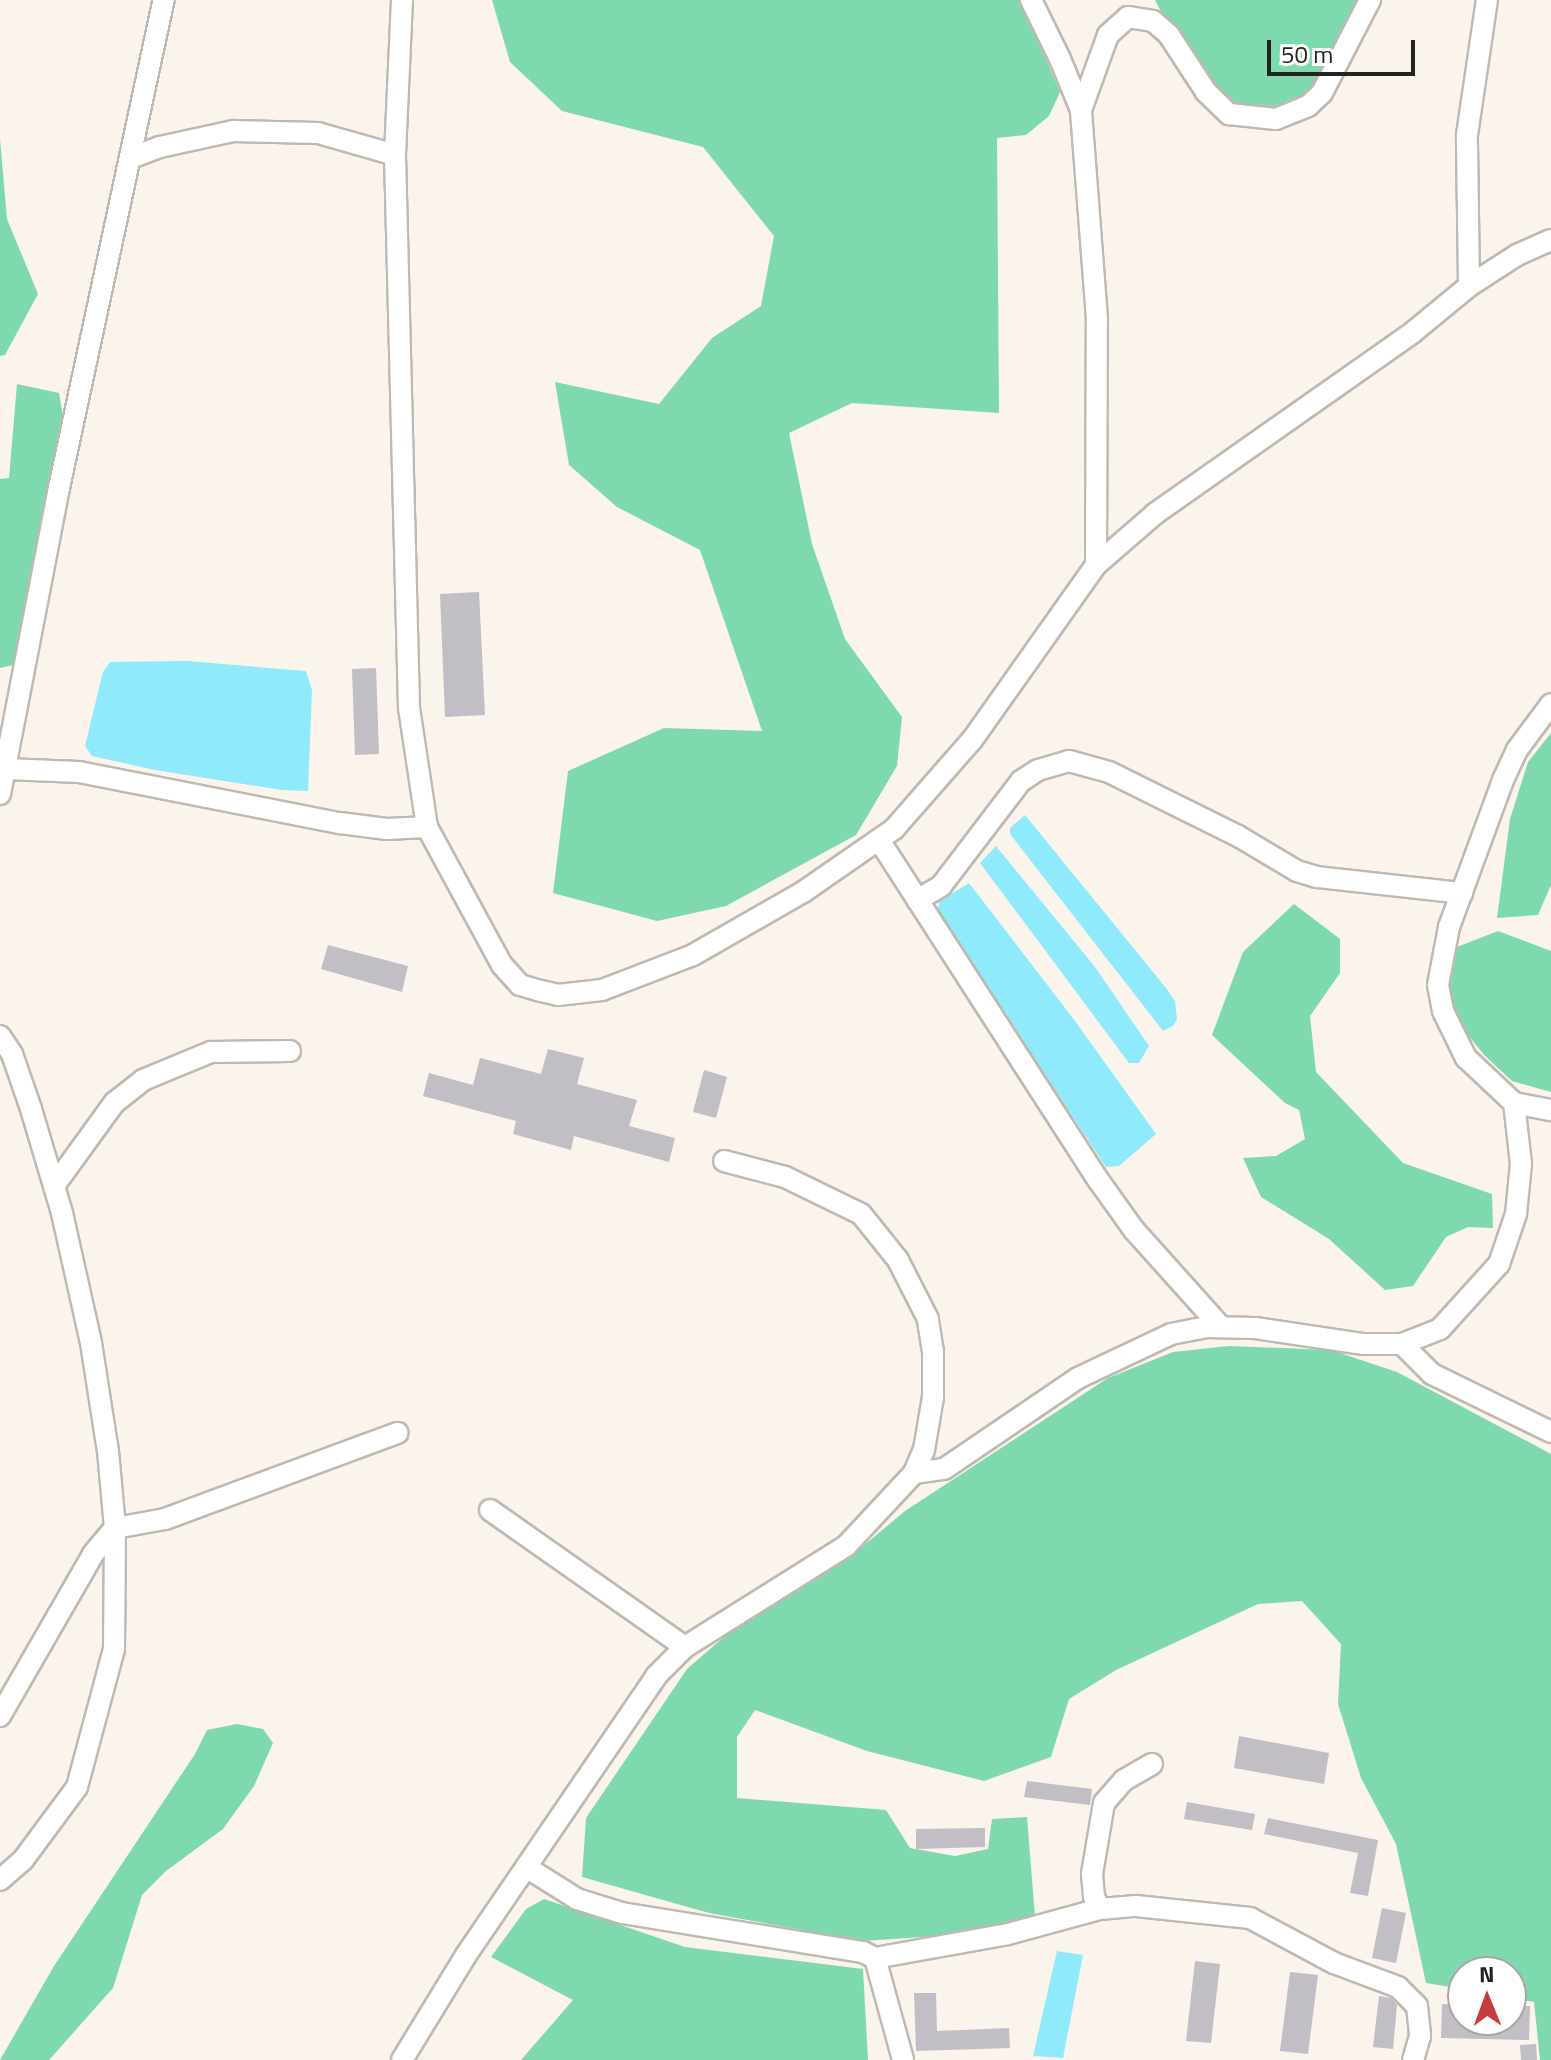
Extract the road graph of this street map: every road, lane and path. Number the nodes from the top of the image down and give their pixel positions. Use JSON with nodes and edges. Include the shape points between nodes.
{"nodes":[{"id":1,"x":164,"y":0,"type":"edge"},
{"id":2,"x":402,"y":0,"type":"edge"},
{"id":3,"x":1031,"y":0,"type":"edge"},
{"id":4,"x":1146,"y":0,"type":"edge"},
{"id":5,"x":1370,"y":0,"type":"edge"},
{"id":6,"x":1487,"y":0,"type":"edge"},
{"id":7,"x":1153,"y":21,"type":"junction"},
{"id":8,"x":1081,"y":110,"type":"junction"},
{"id":9,"x":395,"y":155,"type":"junction"},
{"id":10,"x":131,"y":158,"type":"junction"},
{"id":11,"x":1551,"y":240,"type":"edge"},
{"id":12,"x":1469,"y":286,"type":"junction"},
{"id":13,"x":1096,"y":565,"type":"junction"},
{"id":14,"x":1551,"y":704,"type":"edge"},
{"id":15,"x":6,"y":769,"type":"junction"},
{"id":16,"x":0,"y":794,"type":"edge"},
{"id":17,"x":427,"y":827,"type":"junction"},
{"id":18,"x":879,"y":840,"type":"junction"},
{"id":19,"x":1462,"y":893,"type":"junction"},
{"id":20,"x":917,"y":900,"type":"junction"},
{"id":21,"x":0,"y":1036,"type":"edge"},
{"id":22,"x":290,"y":1051,"type":"dead end"},
{"id":23,"x":1514,"y":1103,"type":"junction"},
{"id":24,"x":1551,"y":1110,"type":"edge"},
{"id":25,"x":724,"y":1161,"type":"dead end"},
{"id":26,"x":54,"y":1186,"type":"junction"},
{"id":27,"x":1221,"y":1327,"type":"junction"},
{"id":28,"x":1402,"y":1344,"type":"junction"},
{"id":29,"x":1551,"y":1432,"type":"edge"},
{"id":30,"x":398,"y":1433,"type":"dead end"},
{"id":31,"x":914,"y":1473,"type":"junction"},
{"id":32,"x":490,"y":1510,"type":"dead end"},
{"id":33,"x":115,"y":1528,"type":"junction"},
{"id":34,"x":685,"y":1647,"type":"junction"},
{"id":35,"x":0,"y":1716,"type":"edge"},
{"id":36,"x":1152,"y":1764,"type":"dead end"},
{"id":37,"x":526,"y":1867,"type":"junction"},
{"id":38,"x":0,"y":1880,"type":"edge"},
{"id":39,"x":1100,"y":1909,"type":"junction"},
{"id":40,"x":875,"y":1958,"type":"junction"},
{"id":41,"x":402,"y":2060,"type":"edge"},
{"id":42,"x":903,"y":2060,"type":"edge"},
{"id":43,"x":1413,"y":2060,"type":"edge"}],
"edges":[{"from":1,"to":10,"type":"street"},
{"from":2,"to":9,"type":"street"},
{"from":3,"to":8,"type":"street"},
{"from":4,"to":7,"type":"street"},
{"from":5,"to":7,"type":"street","via":[[1322,93],[1308,106],[1276,119],[1229,114]]},
{"from":6,"to":12,"type":"street","via":[[1467,135]]},
{"from":7,"to":8,"type":"street","via":[[1128,17],[1108,35]]},
{"from":8,"to":13,"type":"street","via":[[1097,319]]},
{"from":9,"to":10,"type":"street","via":[[318,133],[246,131],[201,137]]},
{"from":9,"to":17,"type":"street","via":[[409,708]]},
{"from":10,"to":15,"type":"street","via":[[59,488]]},
{"from":11,"to":12,"type":"street"},
{"from":12,"to":13,"type":"street","via":[[1412,333],[1156,513]]},
{"from":13,"to":18,"type":"street","via":[[972,740]]},
{"from":14,"to":19,"type":"street","via":[[1517,750]]},
{"from":15,"to":16,"type":"street"},
{"from":15,"to":17,"type":"street","via":[[79,772],[340,823]]},
{"from":17,"to":18,"type":"street","via":[[502,965],[520,985],[558,995],[602,990],[693,955],[803,892]]},
{"from":18,"to":20,"type":"street"},
{"from":19,"to":20,"type":"street","via":[[1297,871],[1109,772],[1069,761],[1021,781],[941,886]]},
{"from":19,"to":23,"type":"street","via":[[1441,961],[1443,1011],[1466,1058]]},
{"from":20,"to":27,"type":"street","via":[[1099,1181],[1134,1230]]},
{"from":21,"to":26,"type":"street","via":[[12,1054]]},
{"from":22,"to":26,"type":"street","via":[[211,1052],[143,1080],[114,1103]]},
{"from":23,"to":24,"type":"street"},
{"from":23,"to":28,"type":"street","via":[[1521,1164],[1517,1201],[1499,1264],[1440,1329]]},
{"from":25,"to":31,"type":"street","via":[[785,1177],[861,1214],[898,1260],[928,1319],[933,1352],[933,1397],[924,1450]]},
{"from":26,"to":33,"type":"street","via":[[91,1343]]},
{"from":27,"to":28,"type":"street"},
{"from":27,"to":31,"type":"street","via":[[1171,1334],[1091,1372],[944,1469]]},
{"from":28,"to":29,"type":"street","via":[[1432,1374]]},
{"from":30,"to":33,"type":"street","via":[[165,1519]]},
{"from":31,"to":34,"type":"street","via":[[846,1546]]},
{"from":32,"to":34,"type":"street"},
{"from":33,"to":35,"type":"street","via":[[93,1554]]},
{"from":33,"to":38,"type":"street","via":[[114,1649],[77,1787],[23,1860]]},
{"from":34,"to":37,"type":"street","via":[[656,1676]]},
{"from":36,"to":39,"type":"street","via":[[1124,1780],[1104,1803],[1092,1874]]},
{"from":37,"to":40,"type":"street","via":[[577,1899],[622,1913],[843,1947]]},
{"from":37,"to":41,"type":"street"},
{"from":39,"to":40,"type":"street","via":[[1008,1934]]},
{"from":39,"to":43,"type":"street","via":[[1149,1907],[1250,1918],[1334,1963],[1398,1987],[1417,2006],[1420,2036]]},
{"from":40,"to":42,"type":"street"}]}
